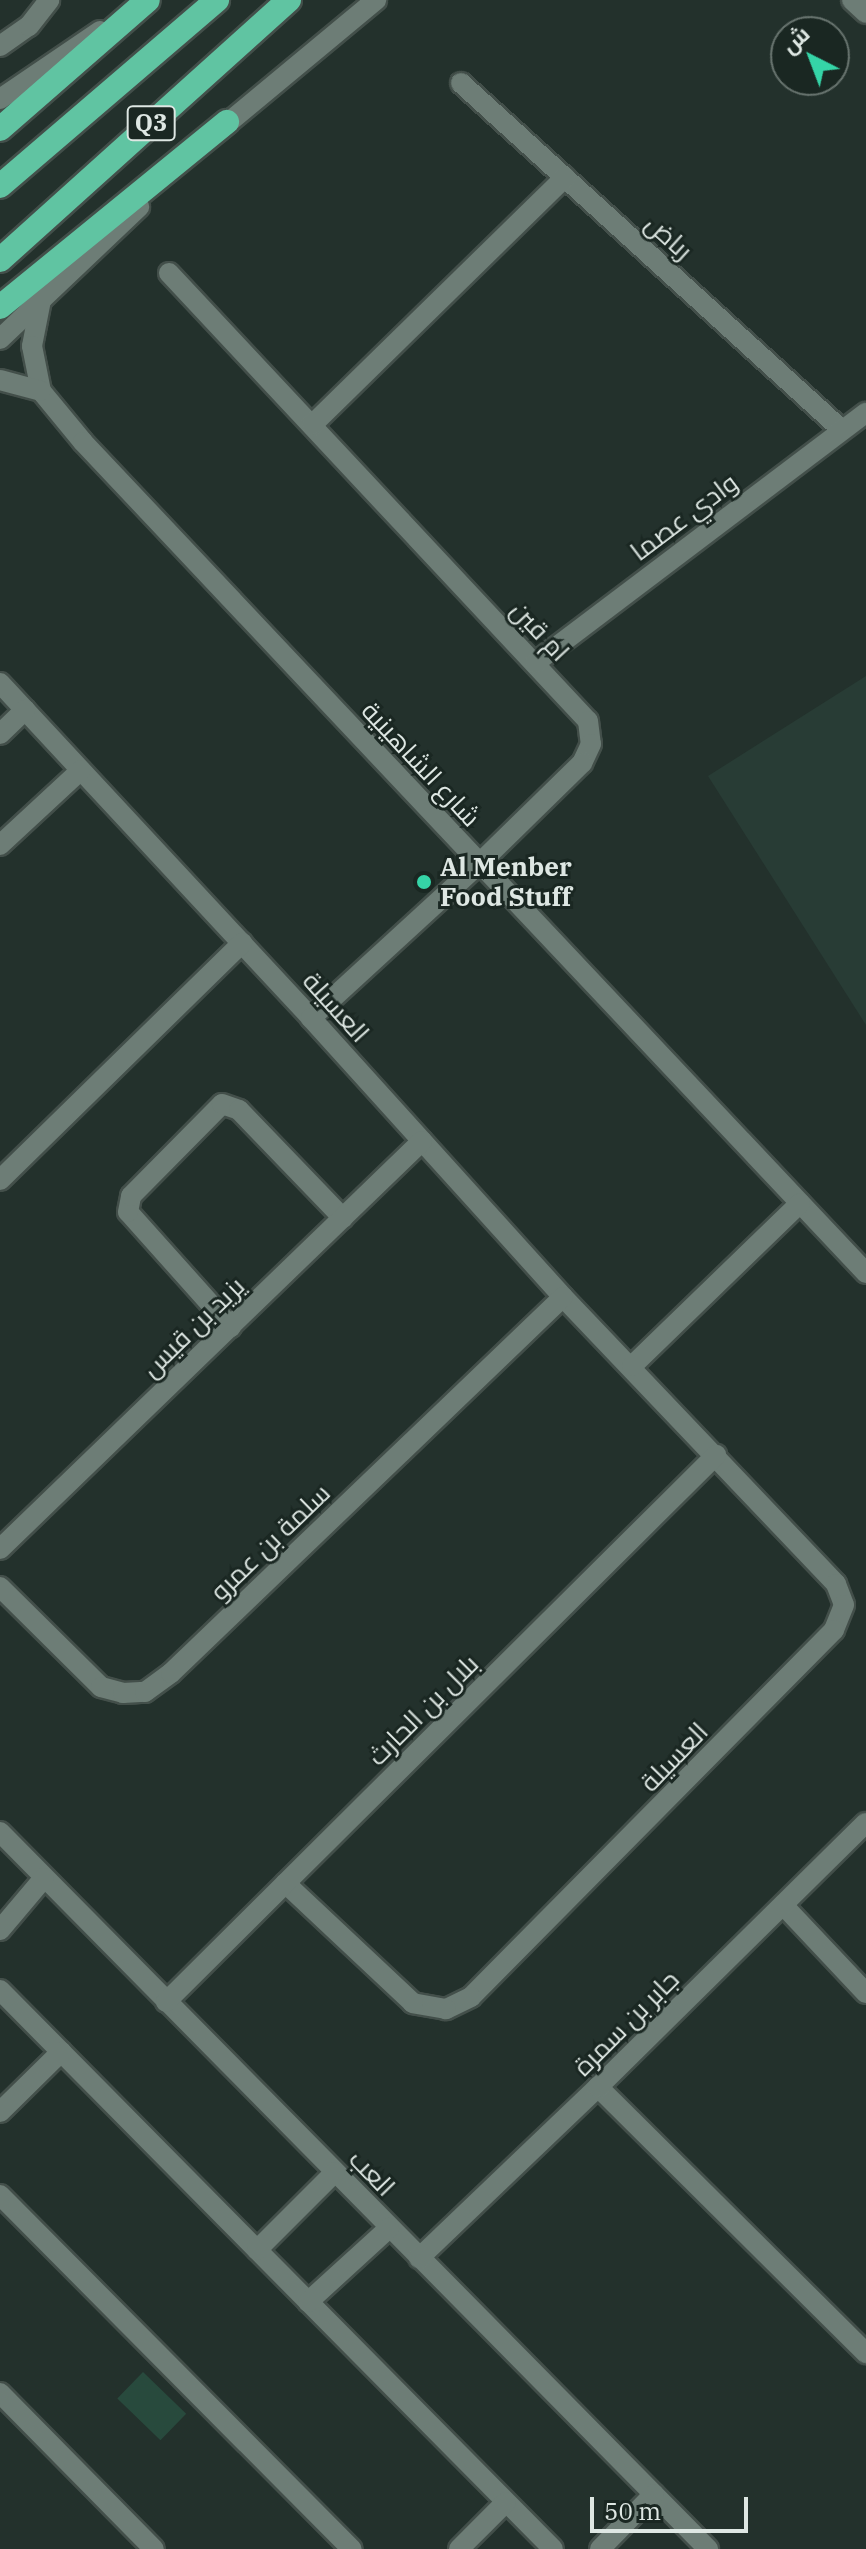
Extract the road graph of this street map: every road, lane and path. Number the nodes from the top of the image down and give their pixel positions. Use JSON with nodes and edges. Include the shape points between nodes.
{"nodes":[{"id":1,"x":49,"y":0,"type":"edge"},
{"id":2,"x":147,"y":0,"type":"edge"},
{"id":3,"x":217,"y":0,"type":"edge"},
{"id":4,"x":289,"y":0,"type":"edge"},
{"id":5,"x":376,"y":0,"type":"edge"},
{"id":6,"x":852,"y":0,"type":"edge"},
{"id":7,"x":866,"y":13,"type":"edge"},
{"id":8,"x":0,"y":46,"type":"edge"},
{"id":9,"x":461,"y":83,"type":"dead end"},
{"id":10,"x":0,"y":99,"type":"edge"},
{"id":11,"x":227,"y":122,"type":"junction"},
{"id":12,"x":0,"y":129,"type":"edge"},
{"id":13,"x":565,"y":177,"type":"junction"},
{"id":14,"x":0,"y":186,"type":"edge"},
{"id":15,"x":0,"y":260,"type":"edge"},
{"id":16,"x":169,"y":273,"type":"dead end"},
{"id":17,"x":41,"y":300,"type":"junction"},
{"id":18,"x":0,"y":307,"type":"edge"},
{"id":19,"x":0,"y":339,"type":"edge"},
{"id":20,"x":0,"y":380,"type":"edge"},
{"id":21,"x":41,"y":391,"type":"junction"},
{"id":22,"x":866,"y":413,"type":"edge"},
{"id":23,"x":312,"y":425,"type":"junction"},
{"id":24,"x":842,"y":430,"type":"junction"},
{"id":25,"x":535,"y":663,"type":"junction"},
{"id":26,"x":0,"y":683,"type":"edge"},
{"id":27,"x":25,"y":710,"type":"junction"},
{"id":28,"x":0,"y":734,"type":"edge"},
{"id":29,"x":81,"y":770,"type":"junction"},
{"id":30,"x":0,"y":845,"type":"edge"},
{"id":31,"x":479,"y":864,"type":"junction"},
{"id":32,"x":242,"y":943,"type":"junction"},
{"id":33,"x":311,"y":1018,"type":"junction"},
{"id":34,"x":422,"y":1141,"type":"junction"},
{"id":35,"x":0,"y":1180,"type":"edge"},
{"id":36,"x":800,"y":1203,"type":"junction"},
{"id":37,"x":343,"y":1218,"type":"junction"},
{"id":38,"x":866,"y":1273,"type":"edge"},
{"id":39,"x":563,"y":1297,"type":"junction"},
{"id":40,"x":231,"y":1327,"type":"junction"},
{"id":41,"x":632,"y":1366,"type":"junction"},
{"id":42,"x":716,"y":1455,"type":"junction"},
{"id":43,"x":0,"y":1549,"type":"edge"},
{"id":44,"x":0,"y":1587,"type":"edge"},
{"id":45,"x":866,"y":1823,"type":"edge"},
{"id":46,"x":0,"y":1832,"type":"edge"},
{"id":47,"x":44,"y":1878,"type":"junction"},
{"id":48,"x":285,"y":1883,"type":"junction"},
{"id":49,"x":783,"y":1905,"type":"junction"},
{"id":50,"x":0,"y":1930,"type":"edge"},
{"id":51,"x":0,"y":1990,"type":"edge"},
{"id":52,"x":866,"y":1993,"type":"edge"},
{"id":53,"x":166,"y":2002,"type":"junction"},
{"id":54,"x":61,"y":2052,"type":"junction"},
{"id":55,"x":598,"y":2087,"type":"junction"},
{"id":56,"x":0,"y":2112,"type":"edge"},
{"id":57,"x":335,"y":2172,"type":"junction"},
{"id":58,"x":0,"y":2195,"type":"edge"},
{"id":59,"x":389,"y":2228,"type":"junction"},
{"id":60,"x":257,"y":2250,"type":"junction"},
{"id":61,"x":419,"y":2258,"type":"junction"},
{"id":62,"x":308,"y":2302,"type":"junction"},
{"id":63,"x":866,"y":2353,"type":"edge"},
{"id":64,"x":0,"y":2393,"type":"edge"},
{"id":65,"x":654,"y":2494,"type":"junction"},
{"id":66,"x":506,"y":2502,"type":"junction"},
{"id":67,"x":154,"y":2549,"type":"edge"},
{"id":68,"x":352,"y":2549,"type":"edge"},
{"id":69,"x":459,"y":2549,"type":"edge"},
{"id":70,"x":553,"y":2549,"type":"edge"},
{"id":71,"x":600,"y":2549,"type":"edge"},
{"id":72,"x":708,"y":2549,"type":"edge"}],
"edges":[{"from":1,"to":8,"type":"street","via":[[29,26]]},
{"from":2,"to":10,"type":"street"},
{"from":2,"to":12,"type":"highway"},
{"from":3,"to":14,"type":"highway","number":"Q3"},
{"from":4,"to":15,"type":"highway","number":"Q3"},
{"from":5,"to":11,"type":"street"},
{"from":6,"to":7,"type":"street"},
{"from":9,"to":13,"type":"street","name":"رباض"},
{"from":11,"to":17,"type":"street"},
{"from":11,"to":18,"type":"highway"},
{"from":13,"to":23,"type":"street"},
{"from":13,"to":24,"type":"street","name":"رباض"},
{"from":16,"to":23,"type":"street","name":"ام قين"},
{"from":17,"to":19,"type":"street"},
{"from":17,"to":21,"type":"street","name":"شارع الشاهينية","via":[[32,346]]},
{"from":20,"to":21,"type":"street"},
{"from":21,"to":31,"type":"street","name":"شارع الشاهينية"},
{"from":22,"to":24,"type":"street","name":"وادي عصما"},
{"from":23,"to":25,"type":"street","name":"ام قين"},
{"from":24,"to":25,"type":"street","name":"وادي عصما"},
{"from":25,"to":31,"type":"street","name":"ام قين","via":[[588,721],[591,744],[582,763]]},
{"from":26,"to":27,"type":"street","name":"العسيلة"},
{"from":27,"to":28,"type":"street"},
{"from":27,"to":29,"type":"street","name":"العسيلة"},
{"from":29,"to":30,"type":"street"},
{"from":29,"to":32,"type":"street","name":"العسيلة"},
{"from":31,"to":33,"type":"street","name":"ام قين"},
{"from":31,"to":36,"type":"street","name":"شارع الشاهينية"},
{"from":32,"to":33,"type":"street","name":"العسيلة"},
{"from":32,"to":35,"type":"street"},
{"from":33,"to":34,"type":"street","name":"العسيلة"},
{"from":34,"to":37,"type":"street","name":"يزيد بن قيس"},
{"from":34,"to":39,"type":"street","name":"العسيلة"},
{"from":36,"to":38,"type":"street","name":"شارع الشاهينية"},
{"from":36,"to":41,"type":"street"},
{"from":37,"to":40,"type":"street","name":"يزيد بن قيس"},
{"from":37,"to":40,"type":"street","via":[[239,1110],[222,1104],[131,1196],[128,1212]]},
{"from":39,"to":41,"type":"street","name":"العسيلة"},
{"from":39,"to":44,"type":"street","name":"سلمة بن عمرو","via":[[171,1673],[145,1692],[101,1687]]},
{"from":40,"to":43,"type":"street","name":"يزيد بن قيس"},
{"from":41,"to":42,"type":"street","name":"العسيلة"},
{"from":42,"to":48,"type":"street","name":"بلال بن الحارث"},
{"from":42,"to":48,"type":"street","name":"العسيلة","via":[[836,1584],[844,1605],[834,1630],[471,1997],[446,2009],[413,2003]]},
{"from":45,"to":49,"type":"street","name":"جابر بن سمرة"},
{"from":46,"to":47,"type":"street","name":"العب"},
{"from":47,"to":50,"type":"street"},
{"from":47,"to":53,"type":"street","name":"العب"},
{"from":48,"to":53,"type":"street","name":"بلال بن الحارث"},
{"from":49,"to":52,"type":"street"},
{"from":49,"to":55,"type":"street","name":"جابر بن سمرة"},
{"from":51,"to":54,"type":"street"},
{"from":53,"to":57,"type":"street","name":"العب"},
{"from":54,"to":56,"type":"street"},
{"from":54,"to":60,"type":"street"},
{"from":55,"to":61,"type":"street","name":"جابر بن سمرة"},
{"from":55,"to":63,"type":"street"},
{"from":57,"to":59,"type":"street","name":"العب"},
{"from":57,"to":60,"type":"street"},
{"from":58,"to":68,"type":"street"},
{"from":59,"to":61,"type":"street","name":"العب"},
{"from":59,"to":62,"type":"street"},
{"from":60,"to":62,"type":"street"},
{"from":61,"to":65,"type":"street","name":"العب"},
{"from":62,"to":66,"type":"street"},
{"from":64,"to":67,"type":"street"},
{"from":65,"to":71,"type":"street"},
{"from":65,"to":72,"type":"street","name":"العب"},
{"from":66,"to":69,"type":"street"},
{"from":66,"to":70,"type":"street"}]}
